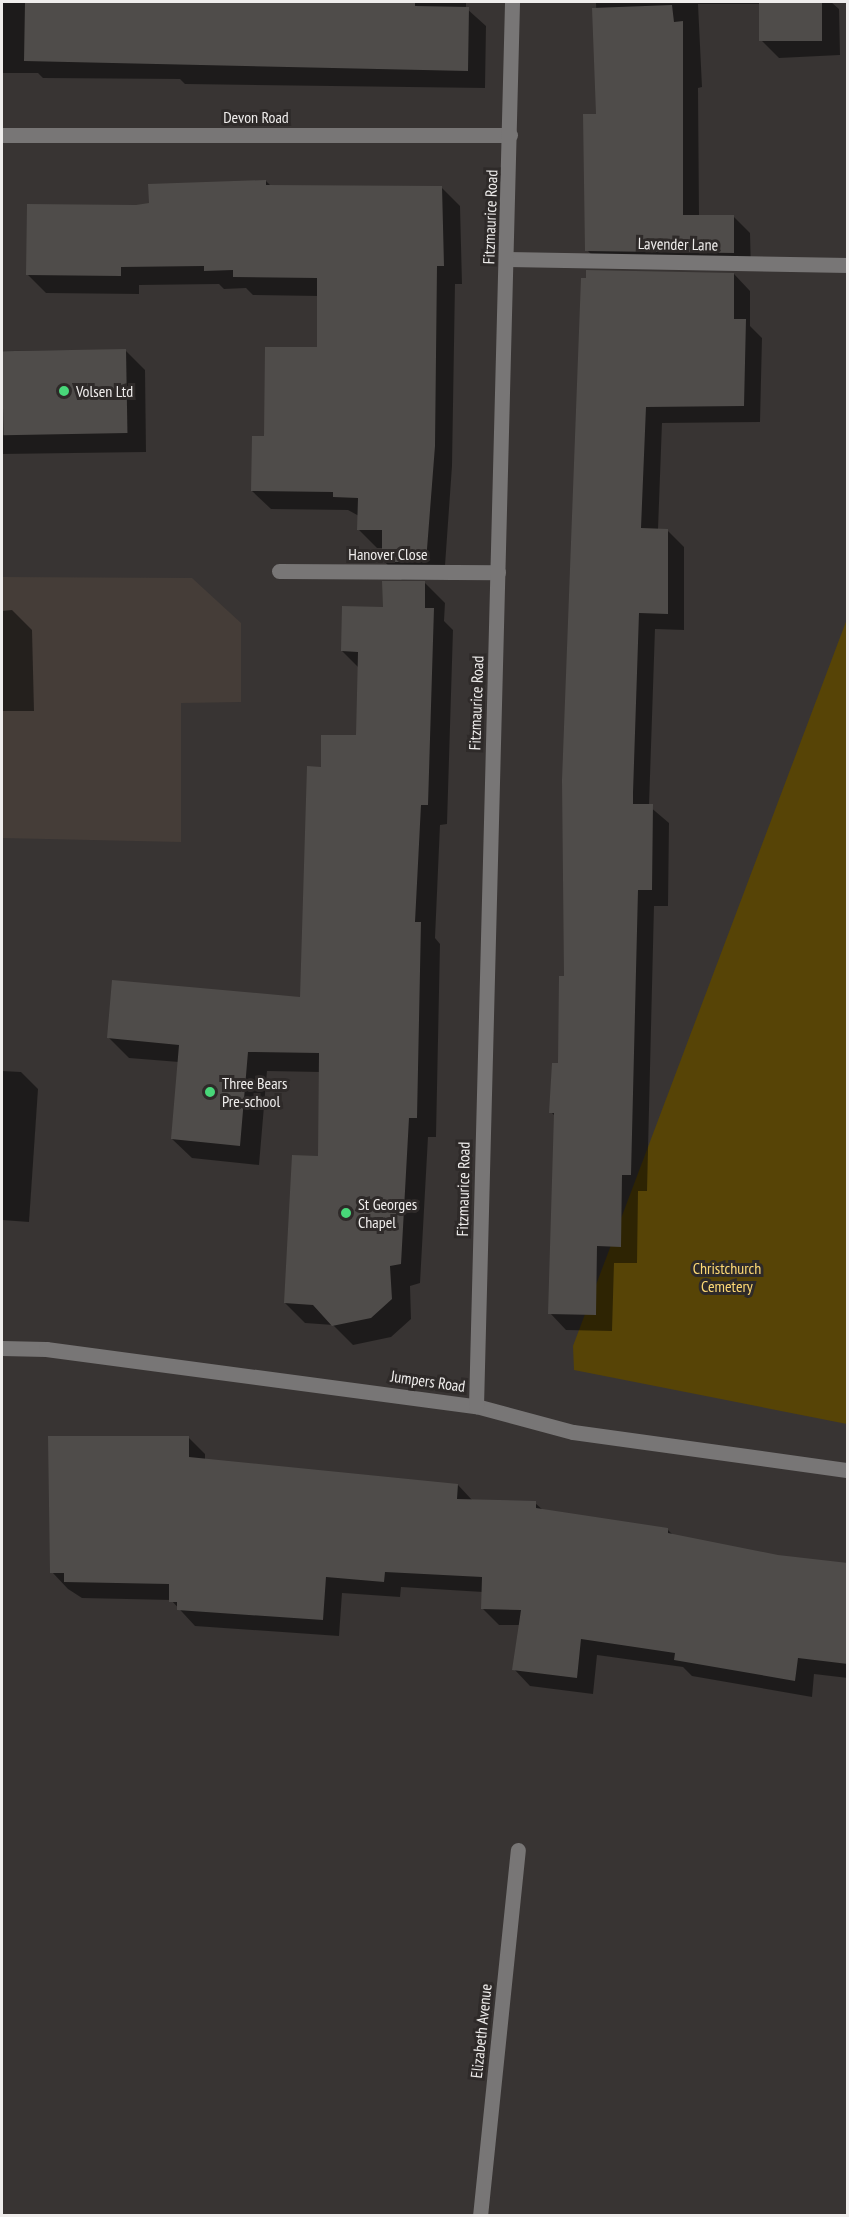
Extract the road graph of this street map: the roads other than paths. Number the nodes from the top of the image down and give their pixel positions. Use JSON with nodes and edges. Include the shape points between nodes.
{"nodes":[{"id":1,"x":512,"y":2,"type":"edge"},
{"id":2,"x":2,"y":135,"type":"edge"},
{"id":3,"x":510,"y":135,"type":"junction"},
{"id":4,"x":507,"y":259,"type":"junction"},
{"id":5,"x":848,"y":266,"type":"edge"},
{"id":6,"x":279,"y":571,"type":"dead end"},
{"id":7,"x":498,"y":572,"type":"junction"},
{"id":8,"x":2,"y":1348,"type":"edge"},
{"id":9,"x":476,"y":1406,"type":"junction"},
{"id":10,"x":848,"y":1470,"type":"edge"},
{"id":11,"x":518,"y":1850,"type":"dead end"},
{"id":12,"x":480,"y":2216,"type":"edge"}],
"edges":[{"from":1,"to":3,"type":"street","name":"Fitzmaurice Road"},
{"from":2,"to":3,"type":"street","name":"Devon Road"},
{"from":3,"to":4,"type":"street","name":"Fitzmaurice Road"},
{"from":4,"to":5,"type":"street","name":"Lavender Lane"},
{"from":4,"to":7,"type":"street","name":"Fitzmaurice Road"},
{"from":6,"to":7,"type":"street","name":"Hanover Close"},
{"from":7,"to":9,"type":"street","name":"Fitzmaurice Road"},
{"from":8,"to":9,"type":"street","name":"Jumpers Road","via":[[46,1349]]},
{"from":9,"to":10,"type":"street","name":"Jumpers Road","via":[[573,1432]]},
{"from":11,"to":12,"type":"street","name":"Elizabeth Avenue"}]}
